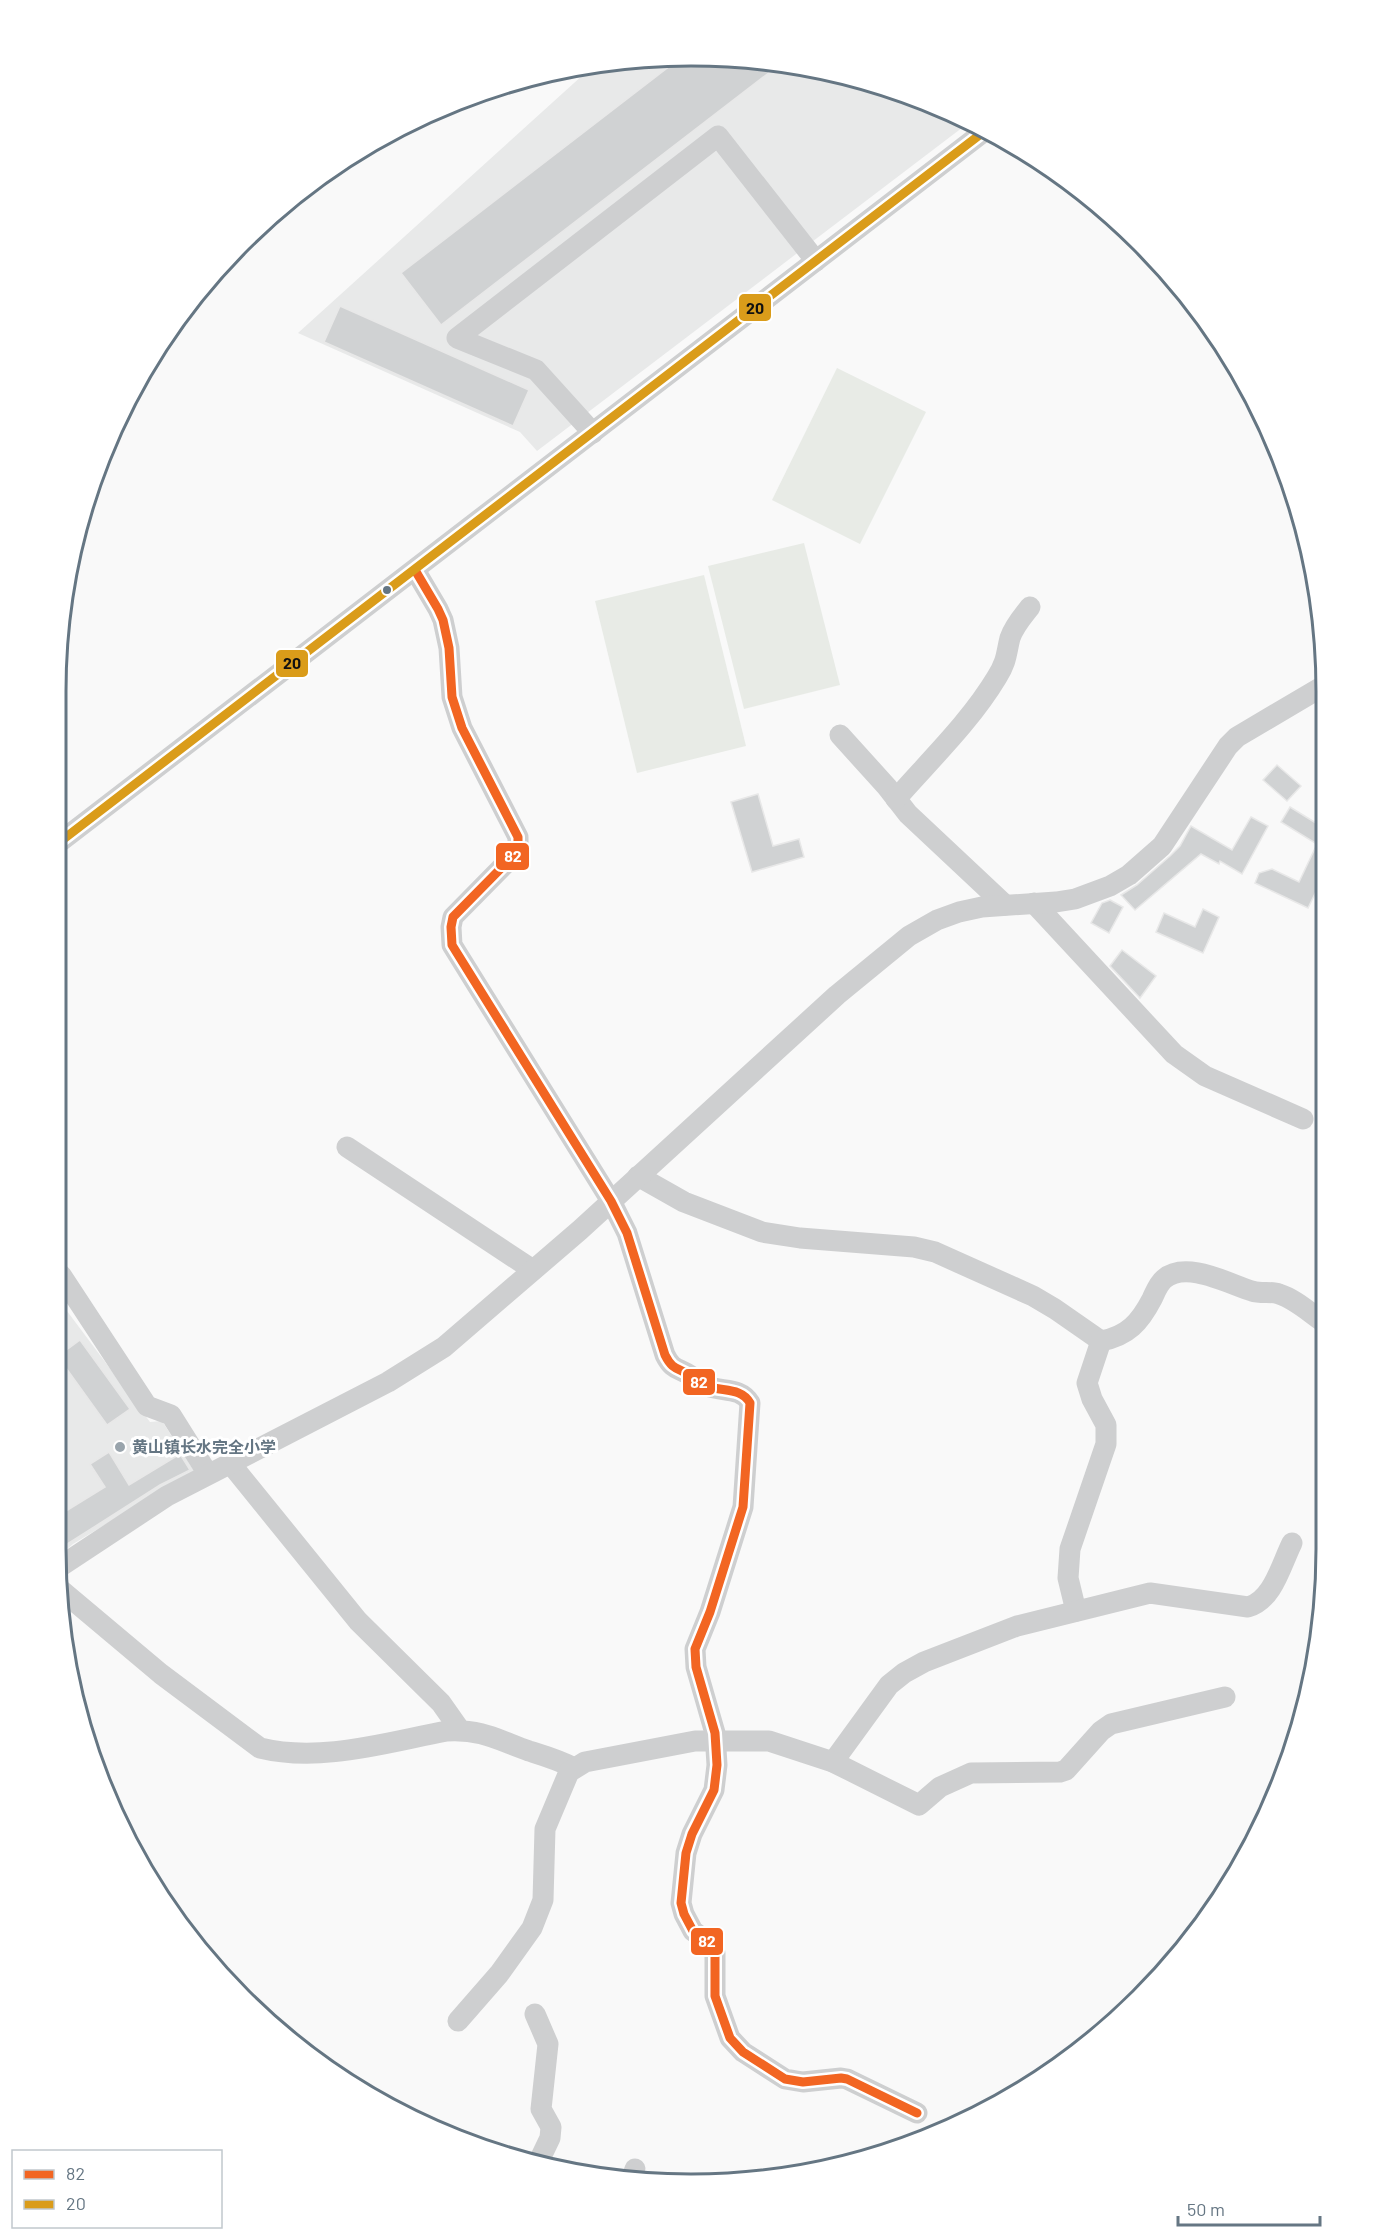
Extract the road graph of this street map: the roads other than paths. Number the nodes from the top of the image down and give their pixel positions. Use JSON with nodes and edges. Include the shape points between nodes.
{"nodes":[{"id":1,"x":978,"y":136,"type":"edge"},
{"id":2,"x":816,"y":261,"type":"junction"},
{"id":3,"x":593,"y":433,"type":"junction"},
{"id":4,"x":415,"y":570,"type":"junction"},
{"id":5,"x":1030,"y":606,"type":"dead end"},
{"id":6,"x":1316,"y":690,"type":"edge"},
{"id":7,"x":840,"y":735,"type":"dead end"},
{"id":8,"x":896,"y":799,"type":"junction"},
{"id":9,"x":66,"y":837,"type":"edge"},
{"id":10,"x":1034,"y":903,"type":"junction"},
{"id":11,"x":1005,"y":905,"type":"junction"},
{"id":12,"x":1303,"y":1119,"type":"dead end"},
{"id":13,"x":348,"y":1147,"type":"dead end"},
{"id":14,"x":638,"y":1176,"type":"junction"},
{"id":15,"x":611,"y":1202,"type":"junction"},
{"id":16,"x":533,"y":1270,"type":"junction"},
{"id":17,"x":66,"y":1283,"type":"edge"},
{"id":18,"x":1316,"y":1317,"type":"edge"},
{"id":19,"x":1101,"y":1341,"type":"junction"},
{"id":20,"x":230,"y":1463,"type":"junction"},
{"id":21,"x":208,"y":1474,"type":"junction"},
{"id":22,"x":1292,"y":1544,"type":"dead end"},
{"id":23,"x":66,"y":1562,"type":"edge"},
{"id":24,"x":68,"y":1595,"type":"edge"},
{"id":25,"x":1076,"y":1611,"type":"junction"},
{"id":26,"x":1225,"y":1697,"type":"dead end"},
{"id":27,"x":460,"y":1730,"type":"junction"},
{"id":28,"x":716,"y":1741,"type":"junction"},
{"id":29,"x":833,"y":1762,"type":"junction"},
{"id":30,"x":574,"y":1768,"type":"junction"},
{"id":31,"x":535,"y":2014,"type":"dead end"},
{"id":32,"x":458,"y":2021,"type":"dead end"},
{"id":33,"x":917,"y":2114,"type":"dead end"},
{"id":34,"x":541,"y":2156,"type":"edge"}],
"edges":[{"from":1,"to":2,"type":"street"},
{"from":2,"to":3,"type":"street"},
{"from":2,"to":3,"type":"street","via":[[718,136],[457,338],[536,370]]},
{"from":3,"to":4,"type":"street"},
{"from":4,"to":9,"type":"street"},
{"from":4,"to":15,"type":"street","via":[[443,620],[452,697],[462,728],[519,843],[514,855],[453,917],[452,945]]},
{"from":5,"to":8,"type":"street","via":[[1014,628],[1007,660],[996,679]]},
{"from":6,"to":10,"type":"street","via":[[1228,746],[1162,846],[1147,862],[1093,893]]},
{"from":7,"to":8,"type":"street"},
{"from":8,"to":11,"type":"street"},
{"from":10,"to":11,"type":"street"},
{"from":10,"to":12,"type":"street","via":[[1174,1054],[1205,1076]]},
{"from":11,"to":14,"type":"street","via":[[959,912],[895,945]]},
{"from":13,"to":16,"type":"street"},
{"from":14,"to":15,"type":"street"},
{"from":14,"to":19,"type":"street","via":[[684,1202],[762,1232],[914,1247],[944,1255],[1033,1296]]},
{"from":15,"to":16,"type":"street"},
{"from":15,"to":28,"type":"street","via":[[627,1233],[671,1366],[707,1386],[742,1394],[750,1403],[743,1507],[695,1648],[696,1667]]},
{"from":16,"to":20,"type":"street","via":[[444,1347],[417,1365]]},
{"from":17,"to":21,"type":"street","via":[[147,1406],[171,1415]]},
{"from":18,"to":19,"type":"street","via":[[1279,1294],[1255,1292],[1207,1275],[1174,1273],[1160,1285],[1137,1323],[1121,1335]]},
{"from":19,"to":25,"type":"street","via":[[1087,1383],[1106,1425],[1106,1444],[1070,1549],[1068,1578]]},
{"from":20,"to":21,"type":"street"},
{"from":20,"to":27,"type":"street","via":[[358,1621],[441,1703]]},
{"from":21,"to":23,"type":"street","via":[[147,1508]]},
{"from":22,"to":25,"type":"street","via":[[1267,1593],[1260,1603],[1248,1607],[1150,1593]]},
{"from":24,"to":27,"type":"street","via":[[161,1674],[260,1748],[336,1752]]},
{"from":25,"to":29,"type":"street","via":[[1017,1626],[924,1662],[904,1674],[889,1685]]},
{"from":26,"to":29,"type":"street","via":[[1111,1724],[1066,1770],[971,1773],[940,1787],[919,1805]]},
{"from":27,"to":30,"type":"street","via":[[491,1735]]},
{"from":28,"to":29,"type":"street","via":[[769,1741]]},
{"from":28,"to":30,"type":"street","via":[[616,1755]]},
{"from":28,"to":33,"type":"street","via":[[714,1790],[688,1847],[681,1903],[693,1931],[715,1953],[715,1996],[726,2032],[743,2052],[785,2079],[847,2079]]},
{"from":30,"to":32,"type":"street","via":[[545,1829],[543,1900],[534,1922],[499,1974]]},
{"from":31,"to":34,"type":"street","via":[[548,2044],[541,2109],[551,2127]]}]}
